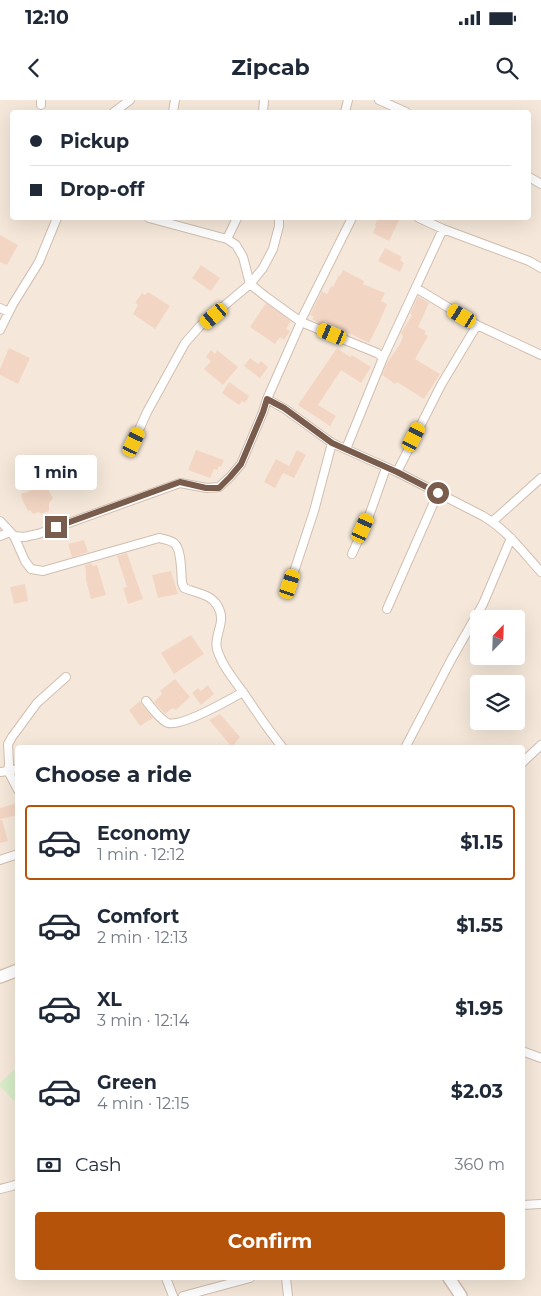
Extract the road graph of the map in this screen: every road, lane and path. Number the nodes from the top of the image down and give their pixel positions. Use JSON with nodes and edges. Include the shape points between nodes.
{"nodes":[{"id":1,"x":130,"y":100,"type":"edge"},
{"id":2,"x":379,"y":100,"type":"edge"},
{"id":3,"x":116,"y":110,"type":"edge"},
{"id":4,"x":402,"y":110,"type":"edge"},
{"id":5,"x":56,"y":220,"type":"edge"},
{"id":6,"x":163,"y":220,"type":"edge"},
{"id":7,"x":236,"y":220,"type":"edge"},
{"id":8,"x":279,"y":220,"type":"edge"},
{"id":9,"x":351,"y":220,"type":"edge"},
{"id":10,"x":423,"y":220,"type":"edge"},
{"id":11,"x":443,"y":229,"type":"junction"},
{"id":12,"x":227,"y":239,"type":"junction"},
{"id":13,"x":541,"y":268,"type":"edge"},
{"id":14,"x":250,"y":284,"type":"junction"},
{"id":15,"x":416,"y":288,"type":"junction"},
{"id":16,"x":0,"y":308,"type":"edge"},
{"id":17,"x":9,"y":312,"type":"junction"},
{"id":18,"x":301,"y":322,"type":"junction"},
{"id":19,"x":477,"y":325,"type":"junction"},
{"id":20,"x":0,"y":330,"type":"edge"},
{"id":21,"x":541,"y":355,"type":"edge"},
{"id":22,"x":383,"y":358,"type":"junction"},
{"id":23,"x":267,"y":399,"type":"junction"},
{"id":24,"x":134,"y":442,"type":"dead end"},
{"id":25,"x":332,"y":443,"type":"junction"},
{"id":26,"x":346,"y":449,"type":"junction"},
{"id":27,"x":386,"y":468,"type":"junction"},
{"id":28,"x":397,"y":472,"type":"junction"},
{"id":29,"x":541,"y":478,"type":"edge"},
{"id":30,"x":438,"y":493,"type":"junction"},
{"id":31,"x":0,"y":521,"type":"edge"},
{"id":32,"x":493,"y":522,"type":"junction"},
{"id":33,"x":12,"y":534,"type":"junction"},
{"id":34,"x":0,"y":536,"type":"edge"},
{"id":35,"x":511,"y":538,"type":"junction"},
{"id":36,"x":352,"y":554,"type":"dead end"},
{"id":37,"x":541,"y":572,"type":"edge"},
{"id":38,"x":290,"y":584,"type":"dead end"},
{"id":39,"x":387,"y":609,"type":"dead end"},
{"id":40,"x":66,"y":677,"type":"dead end"},
{"id":41,"x":243,"y":692,"type":"junction"},
{"id":42,"x":146,"y":701,"type":"dead end"},
{"id":43,"x":281,"y":745,"type":"edge"},
{"id":44,"x":408,"y":745,"type":"edge"},
{"id":45,"x":541,"y":745,"type":"edge"},
{"id":46,"x":525,"y":760,"type":"edge"},
{"id":47,"x":4,"y":772,"type":"edge"},
{"id":48,"x":15,"y":786,"type":"edge"},
{"id":49,"x":15,"y":855,"type":"edge"},
{"id":50,"x":0,"y":860,"type":"edge"},
{"id":51,"x":15,"y":971,"type":"edge"},
{"id":52,"x":0,"y":977,"type":"edge"},
{"id":53,"x":525,"y":1053,"type":"edge"},
{"id":54,"x":541,"y":1058,"type":"edge"},
{"id":55,"x":15,"y":1185,"type":"edge"},
{"id":56,"x":0,"y":1189,"type":"edge"},
{"id":57,"x":541,"y":1204,"type":"edge"},
{"id":58,"x":525,"y":1205,"type":"edge"},
{"id":59,"x":167,"y":1280,"type":"edge"},
{"id":60,"x":243,"y":1280,"type":"edge"},
{"id":61,"x":286,"y":1280,"type":"edge"},
{"id":62,"x":450,"y":1280,"type":"edge"},
{"id":63,"x":458,"y":1295,"type":"edge"},
{"id":64,"x":172,"y":1296,"type":"edge"},
{"id":65,"x":183,"y":1296,"type":"edge"},
{"id":66,"x":288,"y":1296,"type":"edge"}],
"edges":[{"from":1,"to":3,"type":"street"},
{"from":2,"to":4,"type":"street"},
{"from":5,"to":17,"type":"street","via":[[38,262]]},
{"from":6,"to":12,"type":"street"},
{"from":7,"to":12,"type":"street"},
{"from":8,"to":14,"type":"street","via":[[273,249]]},
{"from":9,"to":18,"type":"street"},
{"from":10,"to":11,"type":"street"},
{"from":11,"to":13,"type":"street"},
{"from":11,"to":15,"type":"street"},
{"from":12,"to":14,"type":"street","via":[[236,245]]},
{"from":14,"to":18,"type":"street"},
{"from":14,"to":24,"type":"street","via":[[200,326],[185,343]]},
{"from":15,"to":19,"type":"street"},
{"from":15,"to":22,"type":"street"},
{"from":16,"to":17,"type":"street"},
{"from":17,"to":20,"type":"street"},
{"from":18,"to":22,"type":"street"},
{"from":18,"to":23,"type":"street"},
{"from":19,"to":21,"type":"street"},
{"from":19,"to":28,"type":"street","via":[[441,385]]},
{"from":22,"to":26,"type":"street"},
{"from":23,"to":25,"type":"street"},
{"from":23,"to":33,"type":"street","via":[[241,464],[219,488],[180,482],[38,534],[24,537]]},
{"from":25,"to":26,"type":"street"},
{"from":25,"to":38,"type":"street"},
{"from":26,"to":27,"type":"street"},
{"from":27,"to":28,"type":"street"},
{"from":27,"to":36,"type":"street"},
{"from":28,"to":30,"type":"street"},
{"from":29,"to":32,"type":"street"},
{"from":30,"to":32,"type":"street"},
{"from":30,"to":39,"type":"street"},
{"from":31,"to":33,"type":"street"},
{"from":32,"to":35,"type":"street"},
{"from":33,"to":34,"type":"street"},
{"from":33,"to":41,"type":"street","via":[[32,569],[43,571],[159,538],[176,544],[184,588],[213,599],[219,607],[222,616],[216,643],[218,651]]},
{"from":35,"to":37,"type":"street"},
{"from":35,"to":44,"type":"street","via":[[483,604],[450,660]]},
{"from":40,"to":47,"type":"street","via":[[37,703],[12,737],[8,744],[9,764]]},
{"from":41,"to":42,"type":"street","via":[[176,723],[167,723]]},
{"from":41,"to":43,"type":"street"},
{"from":45,"to":46,"type":"street"},
{"from":47,"to":48,"type":"street"},
{"from":49,"to":50,"type":"street"},
{"from":51,"to":52,"type":"street"},
{"from":53,"to":54,"type":"street"},
{"from":55,"to":56,"type":"street"},
{"from":57,"to":58,"type":"street"},
{"from":59,"to":64,"type":"street"},
{"from":60,"to":65,"type":"street"},
{"from":61,"to":66,"type":"street"},
{"from":62,"to":63,"type":"street"}]}
